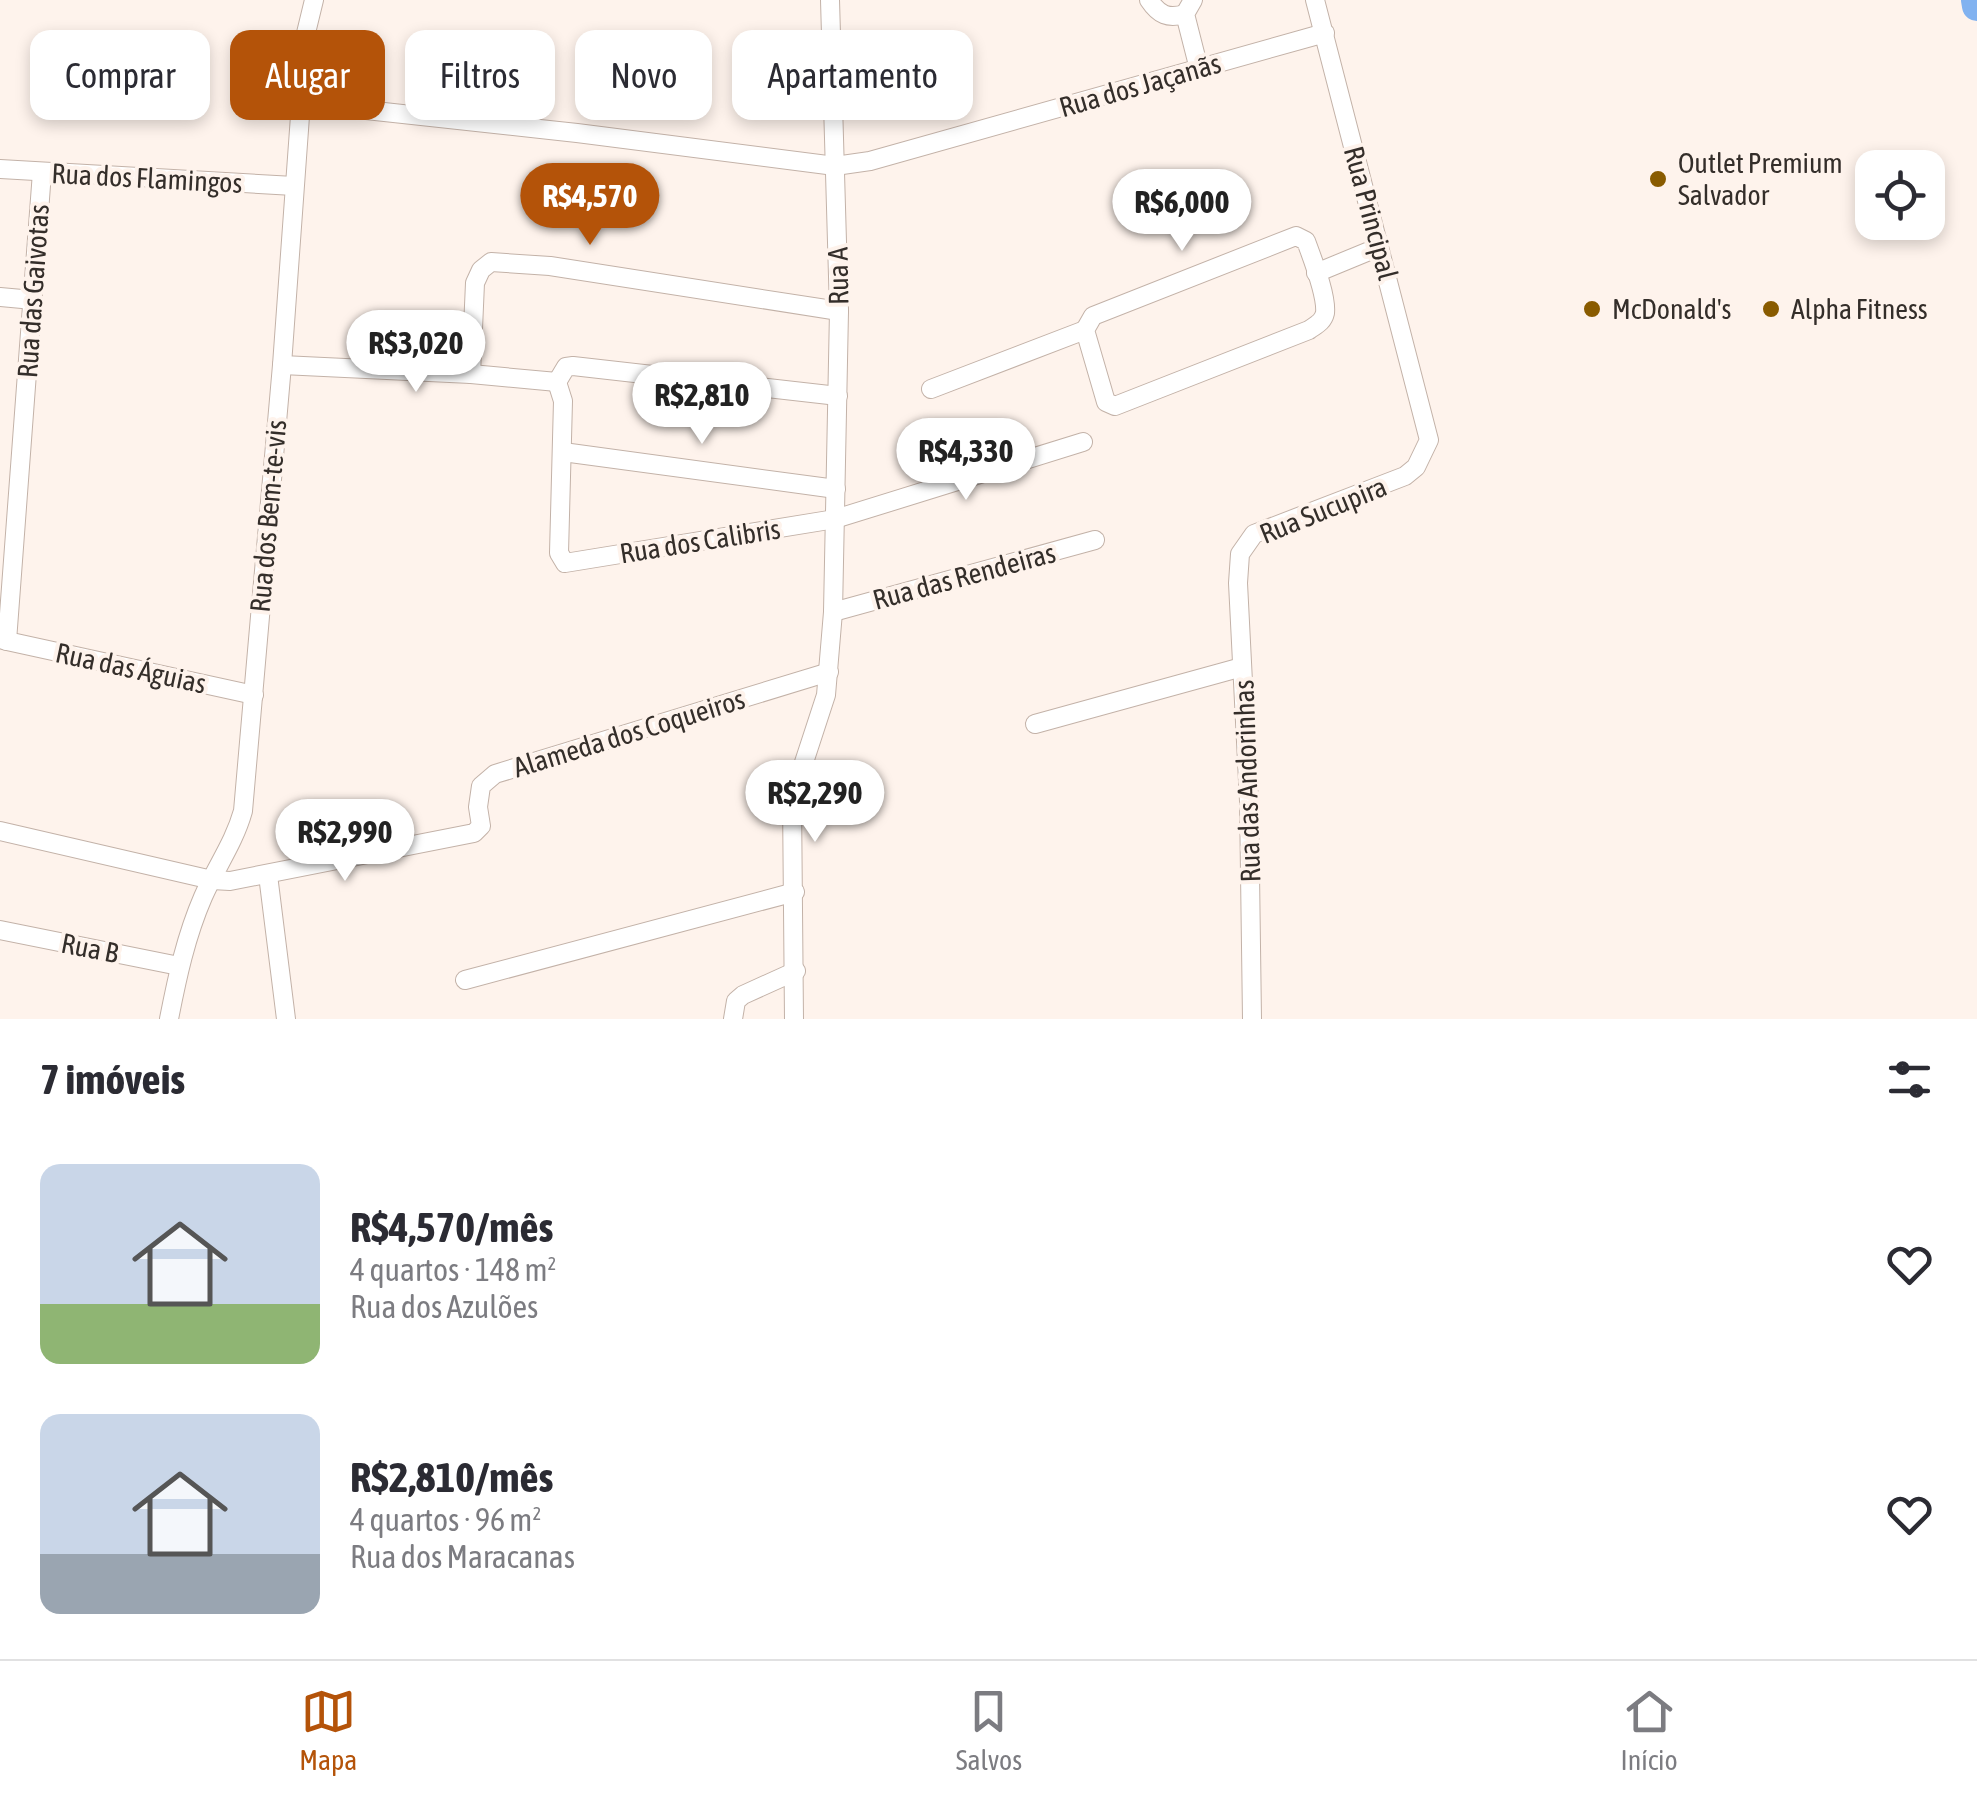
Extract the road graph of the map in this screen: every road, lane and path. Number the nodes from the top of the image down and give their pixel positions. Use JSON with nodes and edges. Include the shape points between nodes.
{"nodes":[{"id":1,"x":314,"y":0,"type":"edge"},
{"id":2,"x":830,"y":0,"type":"edge"},
{"id":3,"x":1149,"y":0,"type":"edge"},
{"id":4,"x":1315,"y":0,"type":"edge"},
{"id":5,"x":1189,"y":7,"type":"edge"},
{"id":6,"x":307,"y":30,"type":"edge"},
{"id":7,"x":1325,"y":34,"type":"junction"},
{"id":8,"x":1198,"y":69,"type":"junction"},
{"id":9,"x":385,"y":112,"type":"edge"},
{"id":10,"x":300,"y":120,"type":"edge"},
{"id":11,"x":835,"y":166,"type":"junction"},
{"id":12,"x":0,"y":169,"type":"edge"},
{"id":13,"x":42,"y":172,"type":"junction"},
{"id":14,"x":294,"y":186,"type":"junction"},
{"id":15,"x":1379,"y":247,"type":"junction"},
{"id":16,"x":1316,"y":273,"type":"junction"},
{"id":17,"x":0,"y":297,"type":"edge"},
{"id":18,"x":33,"y":300,"type":"junction"},
{"id":19,"x":838,"y":311,"type":"junction"},
{"id":20,"x":1089,"y":323,"type":"junction"},
{"id":21,"x":282,"y":364,"type":"junction"},
{"id":22,"x":470,"y":374,"type":"junction"},
{"id":23,"x":557,"y":382,"type":"junction"},
{"id":24,"x":931,"y":389,"type":"dead end"},
{"id":25,"x":838,"y":396,"type":"junction"},
{"id":26,"x":1427,"y":426,"type":"joint"},
{"id":27,"x":1083,"y":442,"type":"dead end"},
{"id":28,"x":562,"y":452,"type":"junction"},
{"id":29,"x":836,"y":489,"type":"junction"},
{"id":30,"x":835,"y":519,"type":"junction"},
{"id":31,"x":1094,"y":540,"type":"dead end"},
{"id":32,"x":1244,"y":545,"type":"joint"},
{"id":33,"x":833,"y":612,"type":"junction"},
{"id":34,"x":4,"y":640,"type":"edge"},
{"id":35,"x":1242,"y":667,"type":"junction"},
{"id":36,"x":830,"y":672,"type":"junction"},
{"id":37,"x":254,"y":695,"type":"junction"},
{"id":38,"x":1035,"y":724,"type":"dead end"},
{"id":39,"x":0,"y":832,"type":"edge"},
{"id":40,"x":268,"y":875,"type":"junction"},
{"id":41,"x":212,"y":880,"type":"junction"},
{"id":42,"x":795,"y":892,"type":"junction"},
{"id":43,"x":0,"y":930,"type":"edge"},
{"id":44,"x":179,"y":966,"type":"junction"},
{"id":45,"x":796,"y":971,"type":"junction"},
{"id":46,"x":465,"y":980,"type":"dead end"},
{"id":47,"x":169,"y":1019,"type":"edge"},
{"id":48,"x":286,"y":1019,"type":"edge"},
{"id":49,"x":733,"y":1019,"type":"edge"},
{"id":50,"x":794,"y":1019,"type":"edge"},
{"id":51,"x":1252,"y":1019,"type":"edge"}],
"edges":[{"from":1,"to":6,"type":"street","name":"Rua dos Bem-te-vis"},
{"from":2,"to":11,"type":"street","name":"Rua A"},
{"from":3,"to":5,"type":"street","via":[[1172,18]]},
{"from":4,"to":7,"type":"street","name":"Rua Principal"},
{"from":5,"to":8,"type":"street"},
{"from":7,"to":8,"type":"street","name":"Rua dos Jaçanãs"},
{"from":7,"to":15,"type":"street","name":"Rua Principal"},
{"from":8,"to":11,"type":"street","name":"Rua dos Jaçanãs"},
{"from":9,"to":11,"type":"street","name":"Rua dos Jaçanãs"},
{"from":10,"to":14,"type":"street","name":"Rua dos Bem-te-vis"},
{"from":11,"to":19,"type":"street","name":"Rua A"},
{"from":12,"to":13,"type":"street","name":"Rua dos Flamingos"},
{"from":13,"to":14,"type":"street","name":"Rua dos Flamingos"},
{"from":13,"to":18,"type":"street","name":"Rua das Gaivotas"},
{"from":14,"to":21,"type":"street","name":"Rua dos Bem-te-vis"},
{"from":15,"to":16,"type":"street"},
{"from":15,"to":26,"type":"street","name":"Rua Principal"},
{"from":16,"to":20,"type":"street","via":[[1306,240],[1289,237]]},
{"from":16,"to":20,"type":"street","via":[[1324,316],[1309,330],[1115,406],[1102,396]]},
{"from":17,"to":18,"type":"street"},
{"from":18,"to":34,"type":"street","name":"Rua das Gaivotas"},
{"from":19,"to":22,"type":"street","via":[[491,262],[475,282]]},
{"from":19,"to":25,"type":"street","name":"Rua A"},
{"from":20,"to":24,"type":"street"},
{"from":21,"to":22,"type":"street"},
{"from":21,"to":37,"type":"street","name":"Rua dos Bem-te-vis"},
{"from":22,"to":23,"type":"street"},
{"from":23,"to":25,"type":"street","via":[[574,366]]},
{"from":23,"to":28,"type":"street"},
{"from":25,"to":29,"type":"street","name":"Rua A"},
{"from":26,"to":32,"type":"street","name":"Rua Sucupira","via":[[1424,454],[1405,476],[1254,534]]},
{"from":27,"to":30,"type":"street","name":"Rua dos Calibris"},
{"from":28,"to":29,"type":"street"},
{"from":28,"to":30,"type":"street","name":"Rua dos Calibris","via":[[559,553],[565,563]]},
{"from":29,"to":30,"type":"street","name":"Rua A"},
{"from":30,"to":33,"type":"street","name":"Rua A"},
{"from":31,"to":33,"type":"street","name":"Rua das Rendeiras"},
{"from":32,"to":35,"type":"street","name":"Rua das Andorinhas","via":[[1238,568]]},
{"from":33,"to":36,"type":"street","name":"Rua A"},
{"from":34,"to":37,"type":"street","name":"Rua das Águias"},
{"from":35,"to":38,"type":"street"},
{"from":35,"to":51,"type":"street","name":"Rua das Andorinhas"},
{"from":36,"to":40,"type":"street","name":"Alameda dos Coqueiros","via":[[495,774],[481,786],[474,833]]},
{"from":36,"to":42,"type":"street","name":"Rua A","via":[[792,799]]},
{"from":37,"to":41,"type":"street","name":"Rua dos Bem-te-vis","via":[[243,811]]},
{"from":39,"to":41,"type":"street"},
{"from":40,"to":41,"type":"street"},
{"from":40,"to":48,"type":"street"},
{"from":41,"to":44,"type":"street","name":"Rua dos Bem-te-vis"},
{"from":42,"to":45,"type":"street","name":"Rua A"},
{"from":42,"to":46,"type":"street"},
{"from":43,"to":44,"type":"street","name":"Rua B"},
{"from":44,"to":47,"type":"street","name":"Rua dos Bem-te-vis"},
{"from":45,"to":49,"type":"street","via":[[743,995]]},
{"from":45,"to":50,"type":"street","name":"Rua A"}]}
